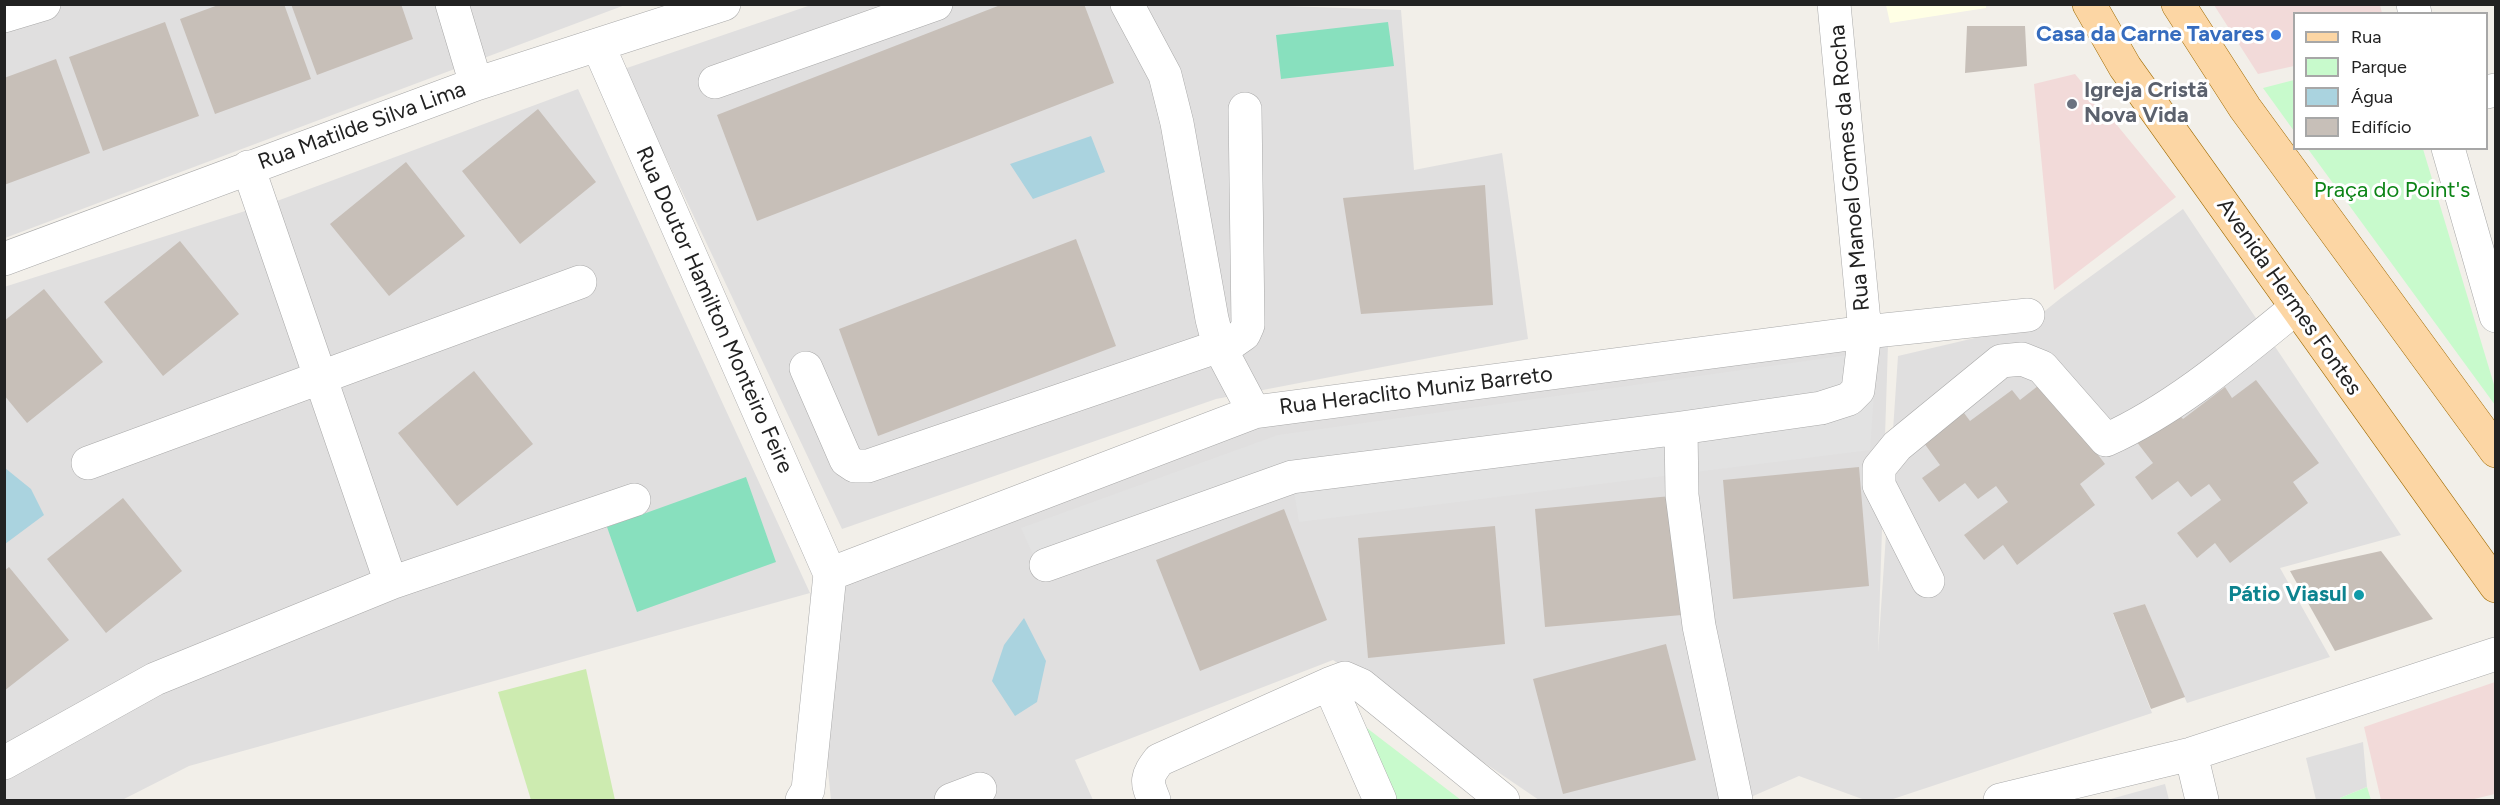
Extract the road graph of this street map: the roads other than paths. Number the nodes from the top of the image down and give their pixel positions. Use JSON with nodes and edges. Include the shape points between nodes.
{"nodes":[{"id":1,"x":44,"y":4,"type":"edge"},
{"id":2,"x":452,"y":4,"type":"edge"},
{"id":3,"x":724,"y":4,"type":"edge"},
{"id":4,"x":936,"y":4,"type":"edge"},
{"id":5,"x":1127,"y":4,"type":"edge"},
{"id":6,"x":1834,"y":4,"type":"edge"},
{"id":7,"x":2089,"y":4,"type":"edge"},
{"id":8,"x":2178,"y":4,"type":"edge"},
{"id":9,"x":4,"y":16,"type":"edge"},
{"id":10,"x":598,"y":45,"type":"junction"},
{"id":11,"x":715,"y":82,"type":"dead end"},
{"id":12,"x":476,"y":84,"type":"junction"},
{"id":13,"x":1245,"y":109,"type":"dead end"},
{"id":14,"x":2449,"y":150,"type":"edge"},
{"id":15,"x":248,"y":167,"type":"junction"},
{"id":16,"x":4,"y":259,"type":"edge"},
{"id":17,"x":580,"y":282,"type":"dead end"},
{"id":18,"x":2297,"y":307,"type":"junction"},
{"id":19,"x":2028,"y":315,"type":"dead end"},
{"id":20,"x":2496,"y":316,"type":"edge"},
{"id":21,"x":1865,"y":332,"type":"junction"},
{"id":22,"x":1219,"y":346,"type":"junction"},
{"id":23,"x":806,"y":368,"type":"dead end"},
{"id":24,"x":321,"y":378,"type":"junction"},
{"id":25,"x":1254,"y":412,"type":"junction"},
{"id":26,"x":1681,"y":428,"type":"junction"},
{"id":27,"x":2496,"y":451,"type":"edge"},
{"id":28,"x":88,"y":464,"type":"dead end"},
{"id":29,"x":634,"y":500,"type":"dead end"},
{"id":30,"x":1046,"y":565,"type":"dead end"},
{"id":31,"x":830,"y":574,"type":"junction"},
{"id":32,"x":1928,"y":581,"type":"dead end"},
{"id":33,"x":391,"y":583,"type":"junction"},
{"id":34,"x":2496,"y":586,"type":"edge"},
{"id":35,"x":2496,"y":654,"type":"edge"},
{"id":36,"x":1329,"y":684,"type":"junction"},
{"id":37,"x":2191,"y":754,"type":"junction"},
{"id":38,"x":4,"y":763,"type":"edge"},
{"id":39,"x":1151,"y":793,"type":"edge"},
{"id":40,"x":802,"y":801,"type":"edge"},
{"id":41,"x":1380,"y":801,"type":"edge"},
{"id":42,"x":1503,"y":801,"type":"edge"},
{"id":43,"x":1736,"y":801,"type":"edge"},
{"id":44,"x":2000,"y":801,"type":"edge"},
{"id":45,"x":2202,"y":801,"type":"edge"}],
"edges":[{"from":1,"to":9,"type":"street"},
{"from":2,"to":12,"type":"street"},
{"from":3,"to":10,"type":"street","name":"Rua Matilde Silva Lima"},
{"from":4,"to":11,"type":"street"},
{"from":5,"to":22,"type":"street","via":[[1165,75]]},
{"from":6,"to":21,"type":"street","name":"Rua Manoel Gomes da Rocha"},
{"from":7,"to":18,"type":"main road","name":"Avenida Hermes Fontes","via":[[2125,67]]},
{"from":8,"to":27,"type":"main road","via":[[2246,108]]},
{"from":10,"to":12,"type":"street","name":"Rua Matilde Silva Lima"},
{"from":10,"to":31,"type":"street","name":"Rua Doutor Hamilton Monteiro Feire"},
{"from":12,"to":15,"type":"street","name":"Rua Matilde Silva Lima"},
{"from":13,"to":22,"type":"street","via":[[1248,325],[1244,334]]},
{"from":14,"to":20,"type":"street"},
{"from":15,"to":16,"type":"street","name":"Rua Matilde Silva Lima"},
{"from":15,"to":24,"type":"street"},
{"from":17,"to":24,"type":"street"},
{"from":18,"to":32,"type":"street","via":[[2142,424],[2106,440],[2042,367],[2022,359],[2001,361],[1897,446],[1879,468],[1879,485]]},
{"from":18,"to":34,"type":"main road","name":"Avenida Hermes Fontes"},
{"from":19,"to":21,"type":"street","name":"Rua Heraclito Muniz Barreto"},
{"from":21,"to":25,"type":"street","name":"Rua Heraclito Muniz Barreto"},
{"from":21,"to":26,"type":"street","name":"Rua Manoel Gomes da Rocha","via":[[1858,390],[1849,399],[1821,408]]},
{"from":22,"to":23,"type":"street","via":[[867,466],[855,466],[846,460]]},
{"from":22,"to":25,"type":"street"},
{"from":24,"to":28,"type":"street"},
{"from":24,"to":33,"type":"street"},
{"from":25,"to":31,"type":"street","name":"Rua Heraclito Muniz Barreto"},
{"from":26,"to":30,"type":"street","name":"Rua Manoel Gomes da Rocha","via":[[1292,477]]},
{"from":26,"to":43,"type":"street","via":[[1682,495],[1699,626]]},
{"from":29,"to":33,"type":"street"},
{"from":31,"to":40,"type":"street","via":[[808,790]]},
{"from":33,"to":38,"type":"street","via":[[155,680]]},
{"from":35,"to":37,"type":"street"},
{"from":36,"to":39,"type":"street","via":[[1159,760],[1150,772]]},
{"from":36,"to":41,"type":"street"},
{"from":36,"to":42,"type":"street","via":[[1345,678],[1360,685]]},
{"from":37,"to":44,"type":"street"},
{"from":37,"to":45,"type":"street"}]}
